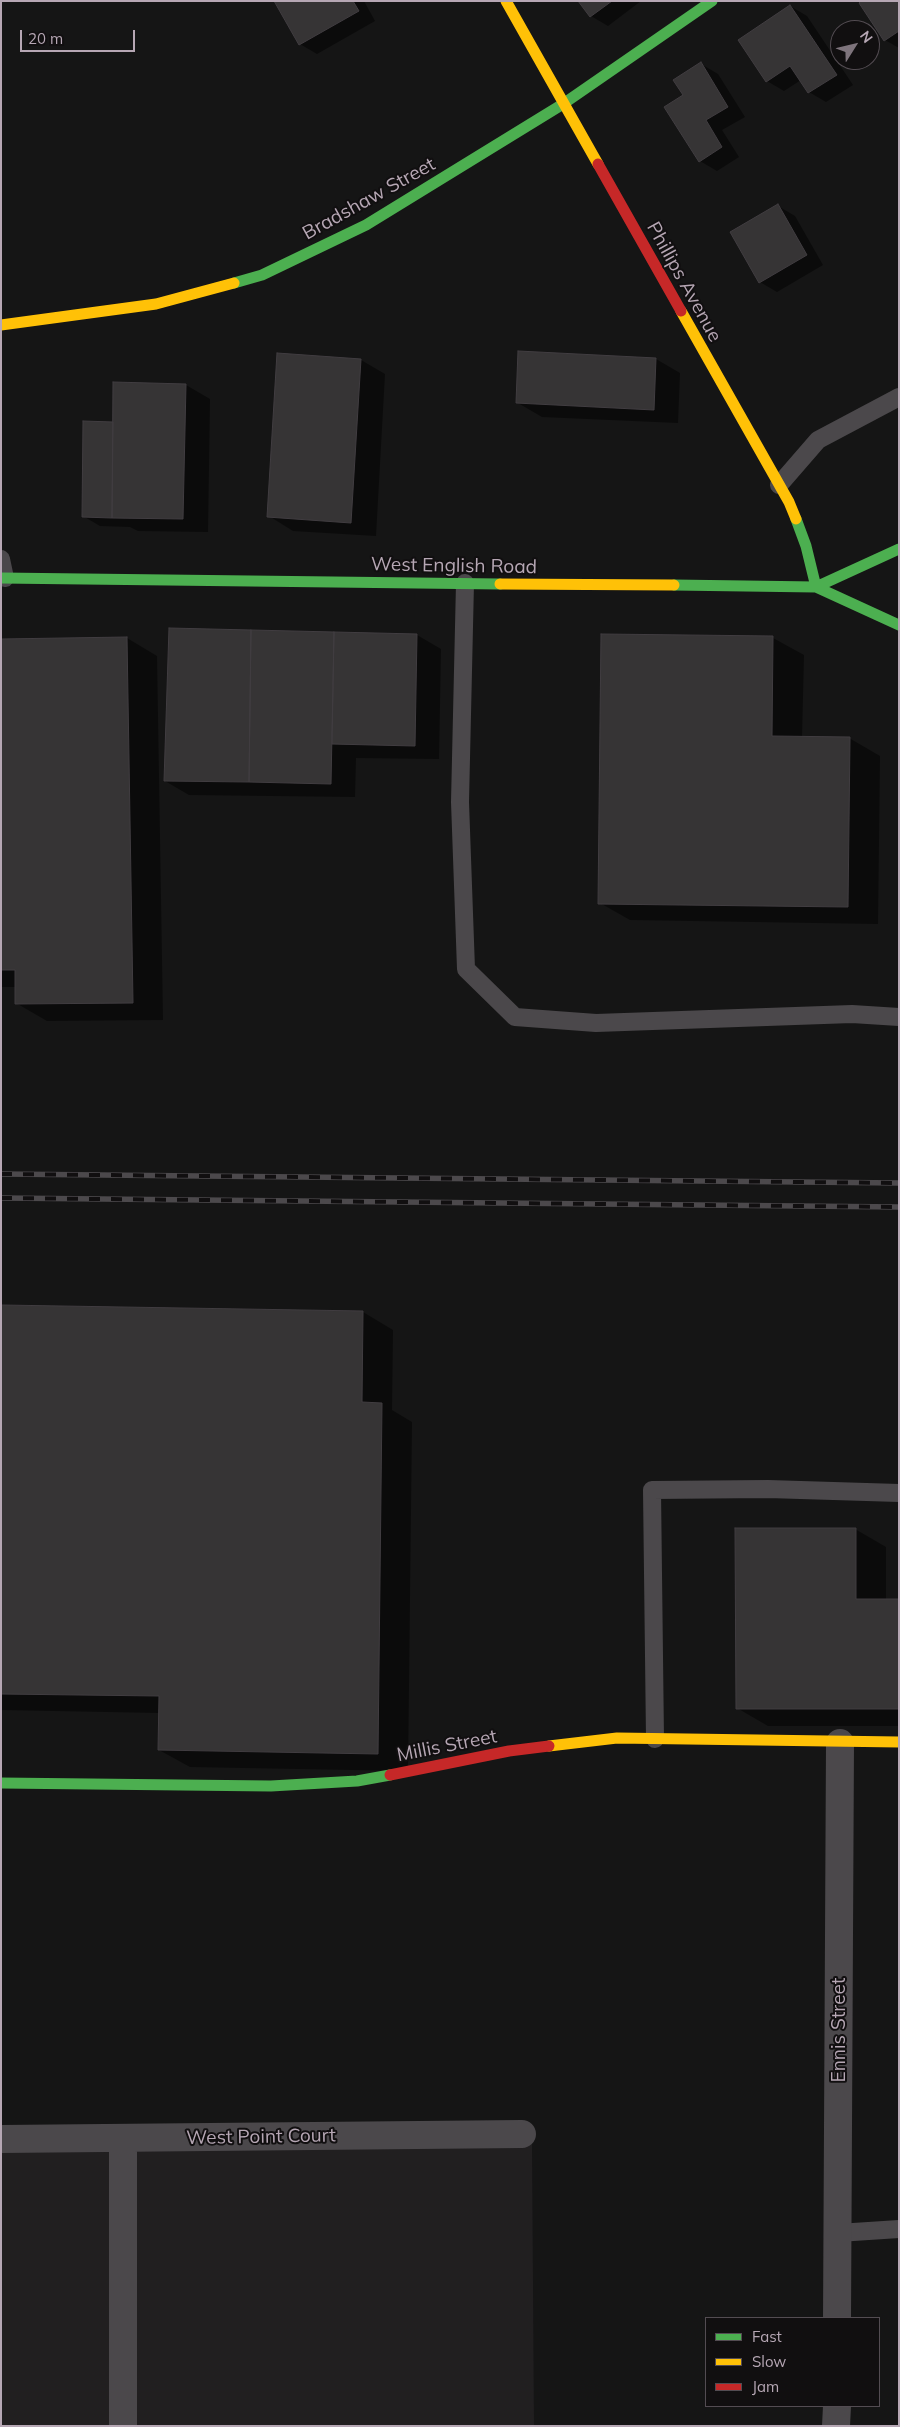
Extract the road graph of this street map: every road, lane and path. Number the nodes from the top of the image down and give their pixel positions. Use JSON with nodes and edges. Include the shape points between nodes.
{"nodes":[{"id":1,"x":506,"y":1,"type":"edge"},
{"id":2,"x":712,"y":1,"type":"edge"},
{"id":3,"x":564,"y":104,"type":"junction"},
{"id":4,"x":1,"y":325,"type":"edge"},
{"id":5,"x":899,"y":397,"type":"edge"},
{"id":6,"x":779,"y":485,"type":"junction"},
{"id":7,"x":899,"y":549,"type":"edge"},
{"id":8,"x":1,"y":559,"type":"edge"},
{"id":9,"x":3,"y":578,"type":"edge"},
{"id":10,"x":466,"y":583,"type":"junction"},
{"id":11,"x":816,"y":587,"type":"junction"},
{"id":12,"x":899,"y":625,"type":"edge"},
{"id":13,"x":899,"y":1017,"type":"edge"},
{"id":14,"x":899,"y":1493,"type":"edge"},
{"id":15,"x":655,"y":1739,"type":"junction"},
{"id":16,"x":899,"y":1742,"type":"edge"},
{"id":17,"x":840,"y":1743,"type":"junction"},
{"id":18,"x":1,"y":1783,"type":"edge"},
{"id":19,"x":522,"y":2134,"type":"dead end"},
{"id":20,"x":123,"y":2138,"type":"junction"},
{"id":21,"x":1,"y":2139,"type":"edge"},
{"id":22,"x":899,"y":2229,"type":"edge"},
{"id":23,"x":838,"y":2233,"type":"junction"},
{"id":24,"x":837,"y":2317,"type":"edge"},
{"id":25,"x":836,"y":2407,"type":"edge"},
{"id":26,"x":123,"y":2426,"type":"edge"},
{"id":27,"x":836,"y":2426,"type":"edge"}],
"edges":[{"from":1,"to":3,"type":"street","name":"Phillips Avenue"},
{"from":2,"to":3,"type":"street","name":"Bradshaw Street"},
{"from":3,"to":4,"type":"street","name":"Bradshaw Street","via":[[366,225],[262,275],[156,304]]},
{"from":3,"to":6,"type":"street","name":"Phillips Avenue"},
{"from":5,"to":6,"type":"lane","via":[[818,440]]},
{"from":6,"to":11,"type":"street","name":"Phillips Avenue","via":[[806,546]]},
{"from":7,"to":11,"type":"street","name":"West English Road"},
{"from":8,"to":9,"type":"lane"},
{"from":9,"to":10,"type":"street","name":"West English Road"},
{"from":10,"to":11,"type":"street","name":"West English Road"},
{"from":10,"to":13,"type":"lane","via":[[460,802],[466,969],[515,1018],[596,1024],[852,1014]]},
{"from":11,"to":12,"type":"street"},
{"from":14,"to":15,"type":"lane","via":[[652,1490]]},
{"from":15,"to":17,"type":"street","name":"Millis Street"},
{"from":15,"to":18,"type":"street","name":"Millis Street","via":[[617,1738],[509,1751],[358,1781],[271,1786]]},
{"from":16,"to":17,"type":"street","name":"Millis Street"},
{"from":17,"to":23,"type":"street","name":"Ennis Street"},
{"from":19,"to":20,"type":"street","name":"West Point Court"},
{"from":20,"to":21,"type":"street","name":"West Point Court"},
{"from":20,"to":26,"type":"street"},
{"from":22,"to":23,"type":"lane"},
{"from":23,"to":24,"type":"street","name":"Ennis Street"},
{"from":25,"to":27,"type":"street"}]}
